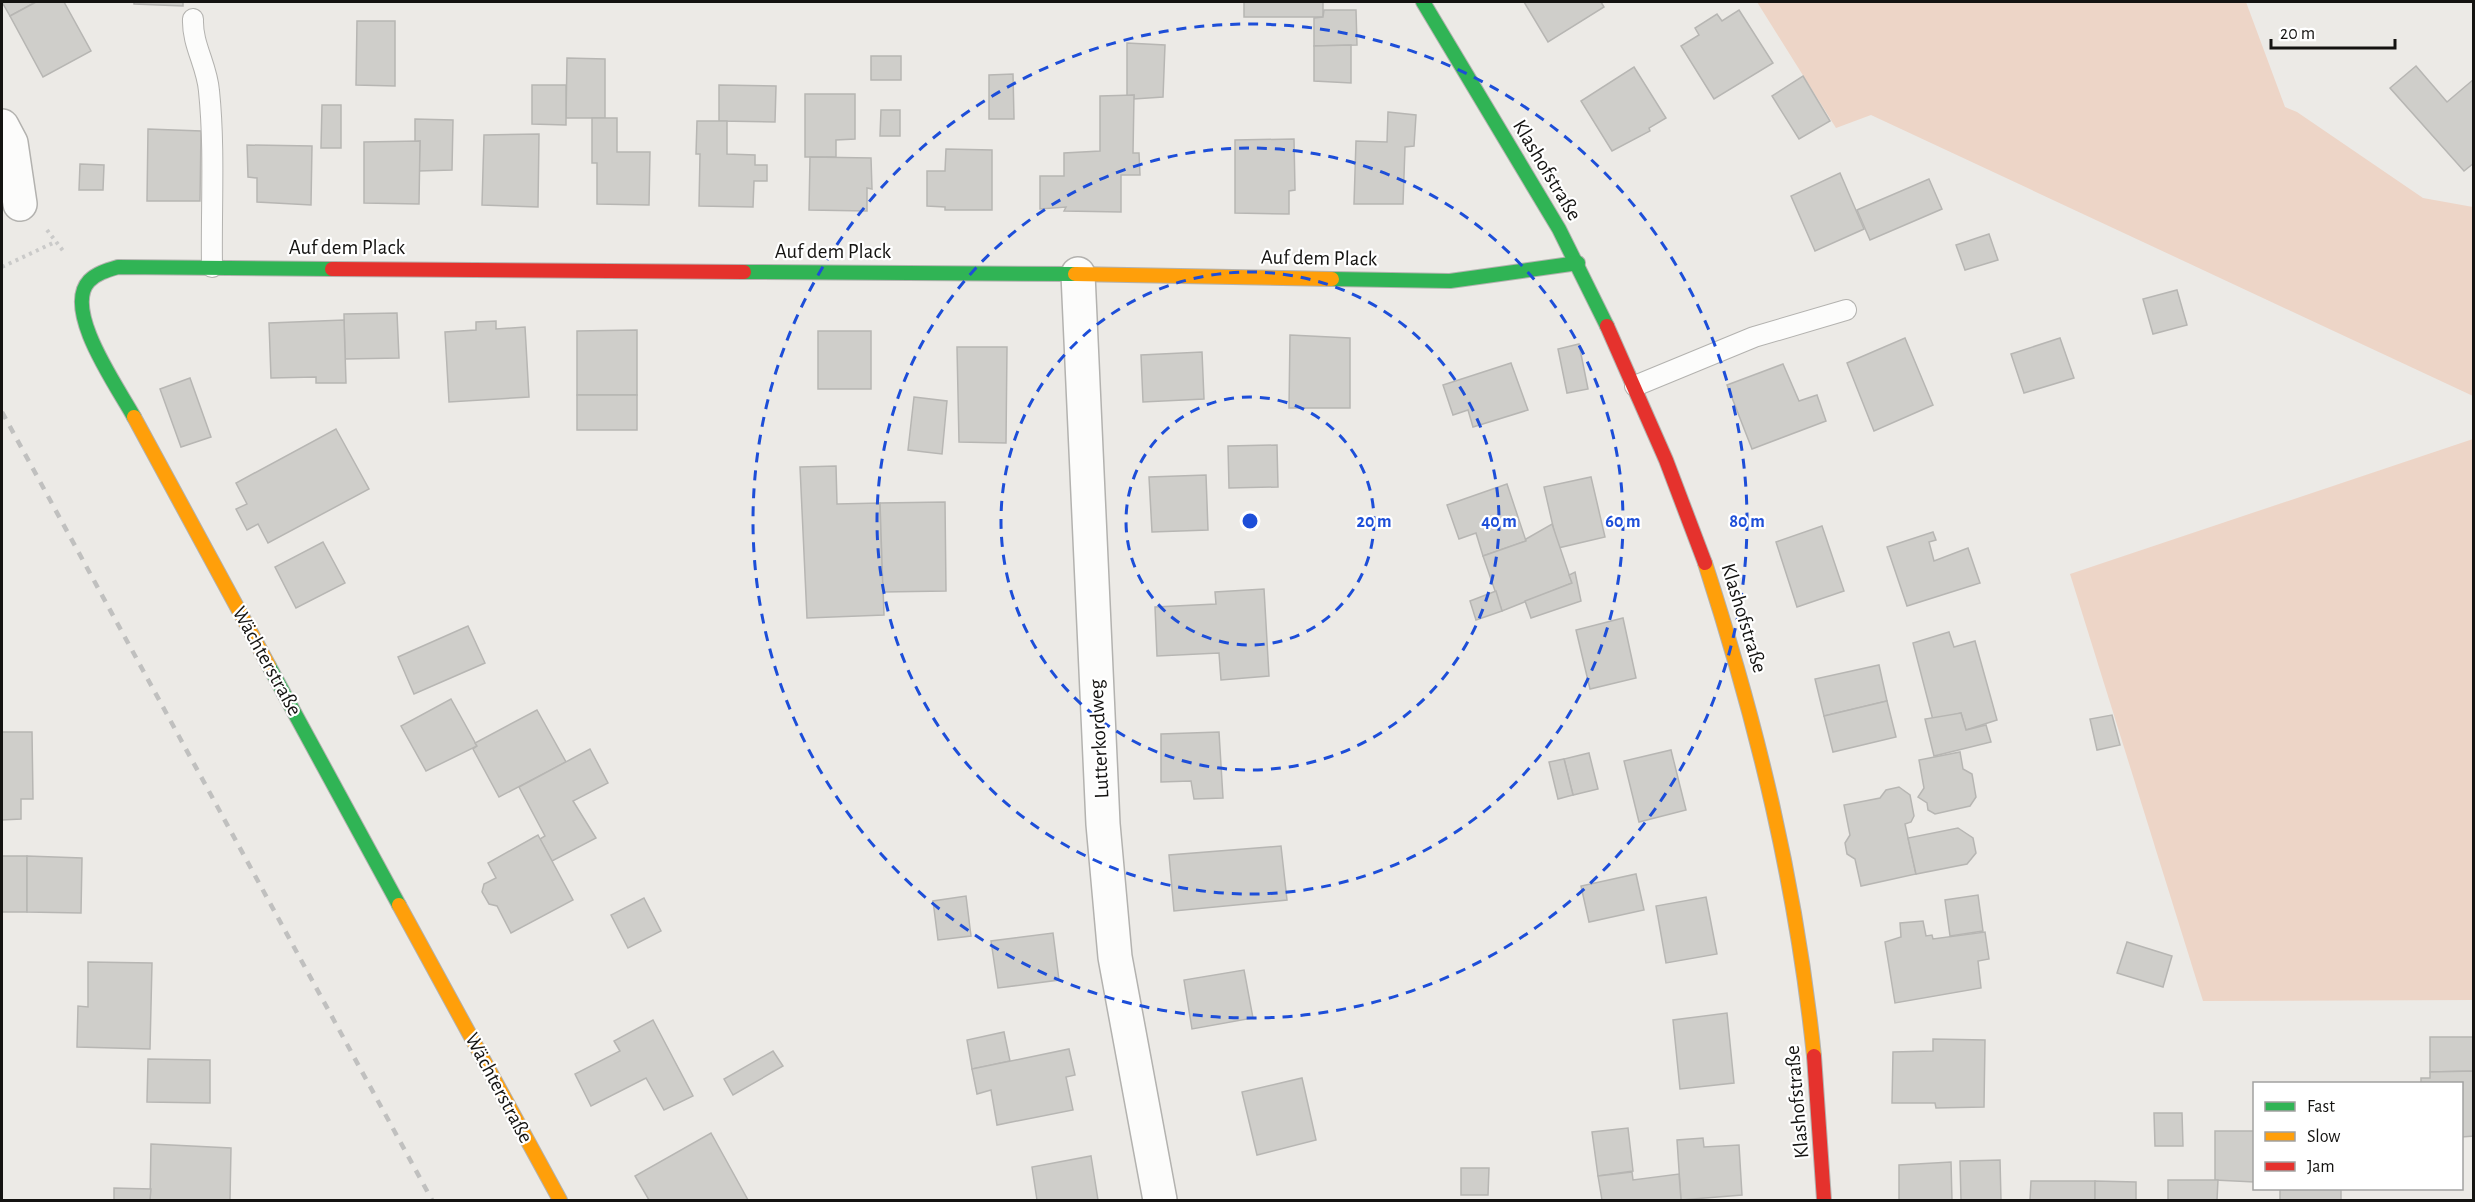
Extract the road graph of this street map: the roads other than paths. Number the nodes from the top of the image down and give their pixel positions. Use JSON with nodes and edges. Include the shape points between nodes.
{"nodes":[{"id":1,"x":1423,"y":2,"type":"edge"},
{"id":2,"x":193,"y":20,"type":"dead end"},
{"id":3,"x":2,"y":126,"type":"edge"},
{"id":4,"x":20,"y":204,"type":"road end"},
{"id":5,"x":1578,"y":263,"type":"junction"},
{"id":6,"x":212,"y":267,"type":"junction"},
{"id":7,"x":1078,"y":274,"type":"junction"},
{"id":8,"x":89,"y":280,"type":"joint"},
{"id":9,"x":1846,"y":310,"type":"dead end"},
{"id":10,"x":1635,"y":386,"type":"junction"},
{"id":11,"x":560,"y":1200,"type":"edge"},
{"id":12,"x":1160,"y":1200,"type":"edge"},
{"id":13,"x":1824,"y":1200,"type":"edge"}],
"edges":[{"from":1,"to":5,"type":"street","name":"Klashofstraße"},
{"from":2,"to":6,"type":"lane","via":[[192,34],[208,71],[211,103]]},
{"from":3,"to":4,"type":"street","via":[[11,143]]},
{"from":5,"to":7,"type":"street","name":"Auf dem Plack","via":[[1450,281]]},
{"from":5,"to":10,"type":"street","name":"Klashofstraße"},
{"from":6,"to":7,"type":"street","name":"Auf dem Plack"},
{"from":6,"to":8,"type":"street","name":"Auf dem Plack","via":[[118,267]]},
{"from":7,"to":12,"type":"street","name":"Lutterkordweg","via":[[1103,824],[1115,957]]},
{"from":8,"to":11,"type":"street","name":"Wächterstraße","via":[[81,299],[85,327]]},
{"from":9,"to":10,"type":"lane","via":[[1754,337]]},
{"from":10,"to":13,"type":"street","name":"Klashofstraße","via":[[1703,555],[1769,783],[1796,918],[1813,1039]]}]}
